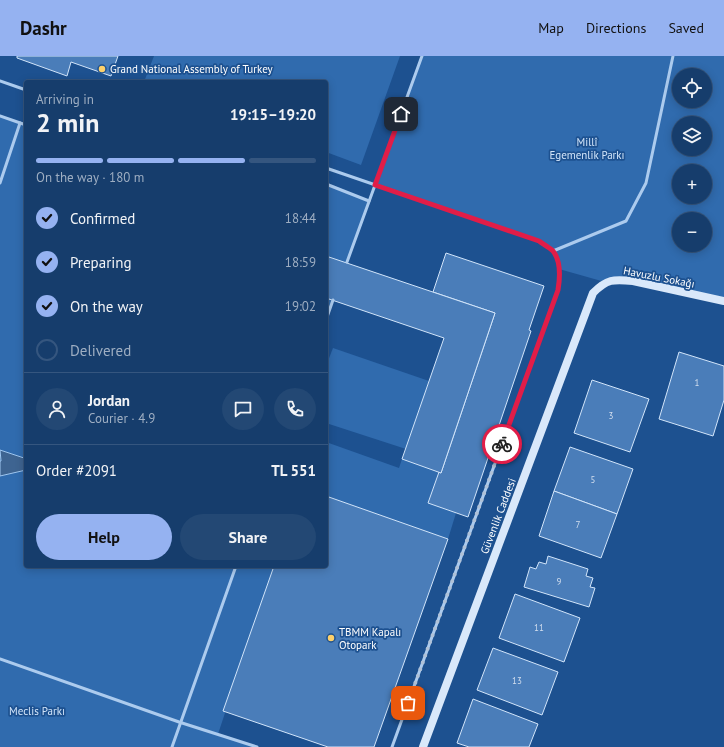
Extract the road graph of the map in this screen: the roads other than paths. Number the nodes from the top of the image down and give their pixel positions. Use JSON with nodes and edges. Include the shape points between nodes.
{"nodes":[{"id":1,"x":422,"y":56,"type":"edge"},
{"id":2,"x":674,"y":56,"type":"edge"},
{"id":3,"x":0,"y":81,"type":"edge"},
{"id":4,"x":24,"y":89,"type":"edge"},
{"id":5,"x":0,"y":116,"type":"edge"},
{"id":6,"x":20,"y":123,"type":"junction"},
{"id":7,"x":24,"y":124,"type":"edge"},
{"id":8,"x":328,"y":169,"type":"edge"},
{"id":9,"x":0,"y":183,"type":"edge"},
{"id":10,"x":328,"y":185,"type":"edge"},
{"id":11,"x":375,"y":185,"type":"junction"},
{"id":12,"x":370,"y":201,"type":"junction"},
{"id":13,"x":553,"y":251,"type":"junction"},
{"id":14,"x":347,"y":262,"type":"dead end"},
{"id":15,"x":593,"y":293,"type":"joint"},
{"id":16,"x":333,"y":300,"type":"dead end"},
{"id":17,"x":724,"y":301,"type":"edge"},
{"id":18,"x":328,"y":314,"type":"edge"},
{"id":19,"x":235,"y":568,"type":"edge"},
{"id":20,"x":0,"y":659,"type":"edge"},
{"id":21,"x":179,"y":722,"type":"junction"},
{"id":22,"x":172,"y":747,"type":"edge"},
{"id":23,"x":257,"y":747,"type":"edge"},
{"id":24,"x":392,"y":747,"type":"edge"},
{"id":25,"x":423,"y":747,"type":"edge"}],
"edges":[{"from":1,"to":11,"type":"lane"},
{"from":2,"to":13,"type":"lane","via":[[646,183],[626,221]]},
{"from":3,"to":4,"type":"lane"},
{"from":5,"to":6,"type":"lane"},
{"from":6,"to":7,"type":"lane"},
{"from":6,"to":9,"type":"lane"},
{"from":8,"to":11,"type":"lane"},
{"from":10,"to":12,"type":"lane"},
{"from":11,"to":12,"type":"lane"},
{"from":11,"to":13,"type":"lane","via":[[539,241]]},
{"from":12,"to":14,"type":"lane"},
{"from":13,"to":24,"type":"lane","via":[[559,269],[558,290]]},
{"from":15,"to":17,"type":"main road","name":"Havuzlu Sokağı","via":[[605,282],[619,279]]},
{"from":15,"to":25,"type":"main road","name":"Güvenlik Caddesi"},
{"from":16,"to":18,"type":"lane"},
{"from":19,"to":21,"type":"lane"},
{"from":20,"to":21,"type":"lane"},
{"from":21,"to":22,"type":"lane"},
{"from":21,"to":23,"type":"lane"}]}
